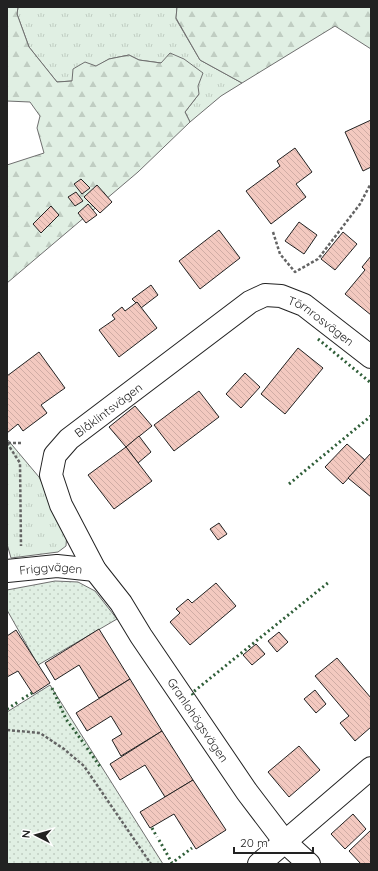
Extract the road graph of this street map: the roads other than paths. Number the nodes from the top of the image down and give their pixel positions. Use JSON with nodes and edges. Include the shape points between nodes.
{"nodes":[{"id":1,"x":265,"y":295,"type":"joint"},
{"id":2,"x":371,"y":357,"type":"edge"},
{"id":3,"x":14,"y":570,"type":"edge"},
{"id":4,"x":95,"y":570,"type":"junction"},
{"id":5,"x":371,"y":768,"type":"edge"},
{"id":6,"x":285,"y":842,"type":"junction"},
{"id":7,"x":259,"y":864,"type":"edge"},
{"id":8,"x":309,"y":864,"type":"edge"}],
"edges":[{"from":1,"to":2,"type":"street","name":"Törnrosvägen","via":[[281,296],[304,305]]},
{"from":1,"to":4,"type":"street","name":"Blåklintsvägen","via":[[250,302],[186,350],[70,439],[55,455],[51,475],[61,504]]},
{"from":3,"to":4,"type":"street","name":"Friggvägen","via":[[57,566]]},
{"from":4,"to":6,"type":"street","name":"Granlohögsvägen","via":[[121,603],[247,792]]},
{"from":5,"to":6,"type":"street"},
{"from":6,"to":7,"type":"street"},
{"from":6,"to":8,"type":"street","name":"Granlohögsvägen"}]}
